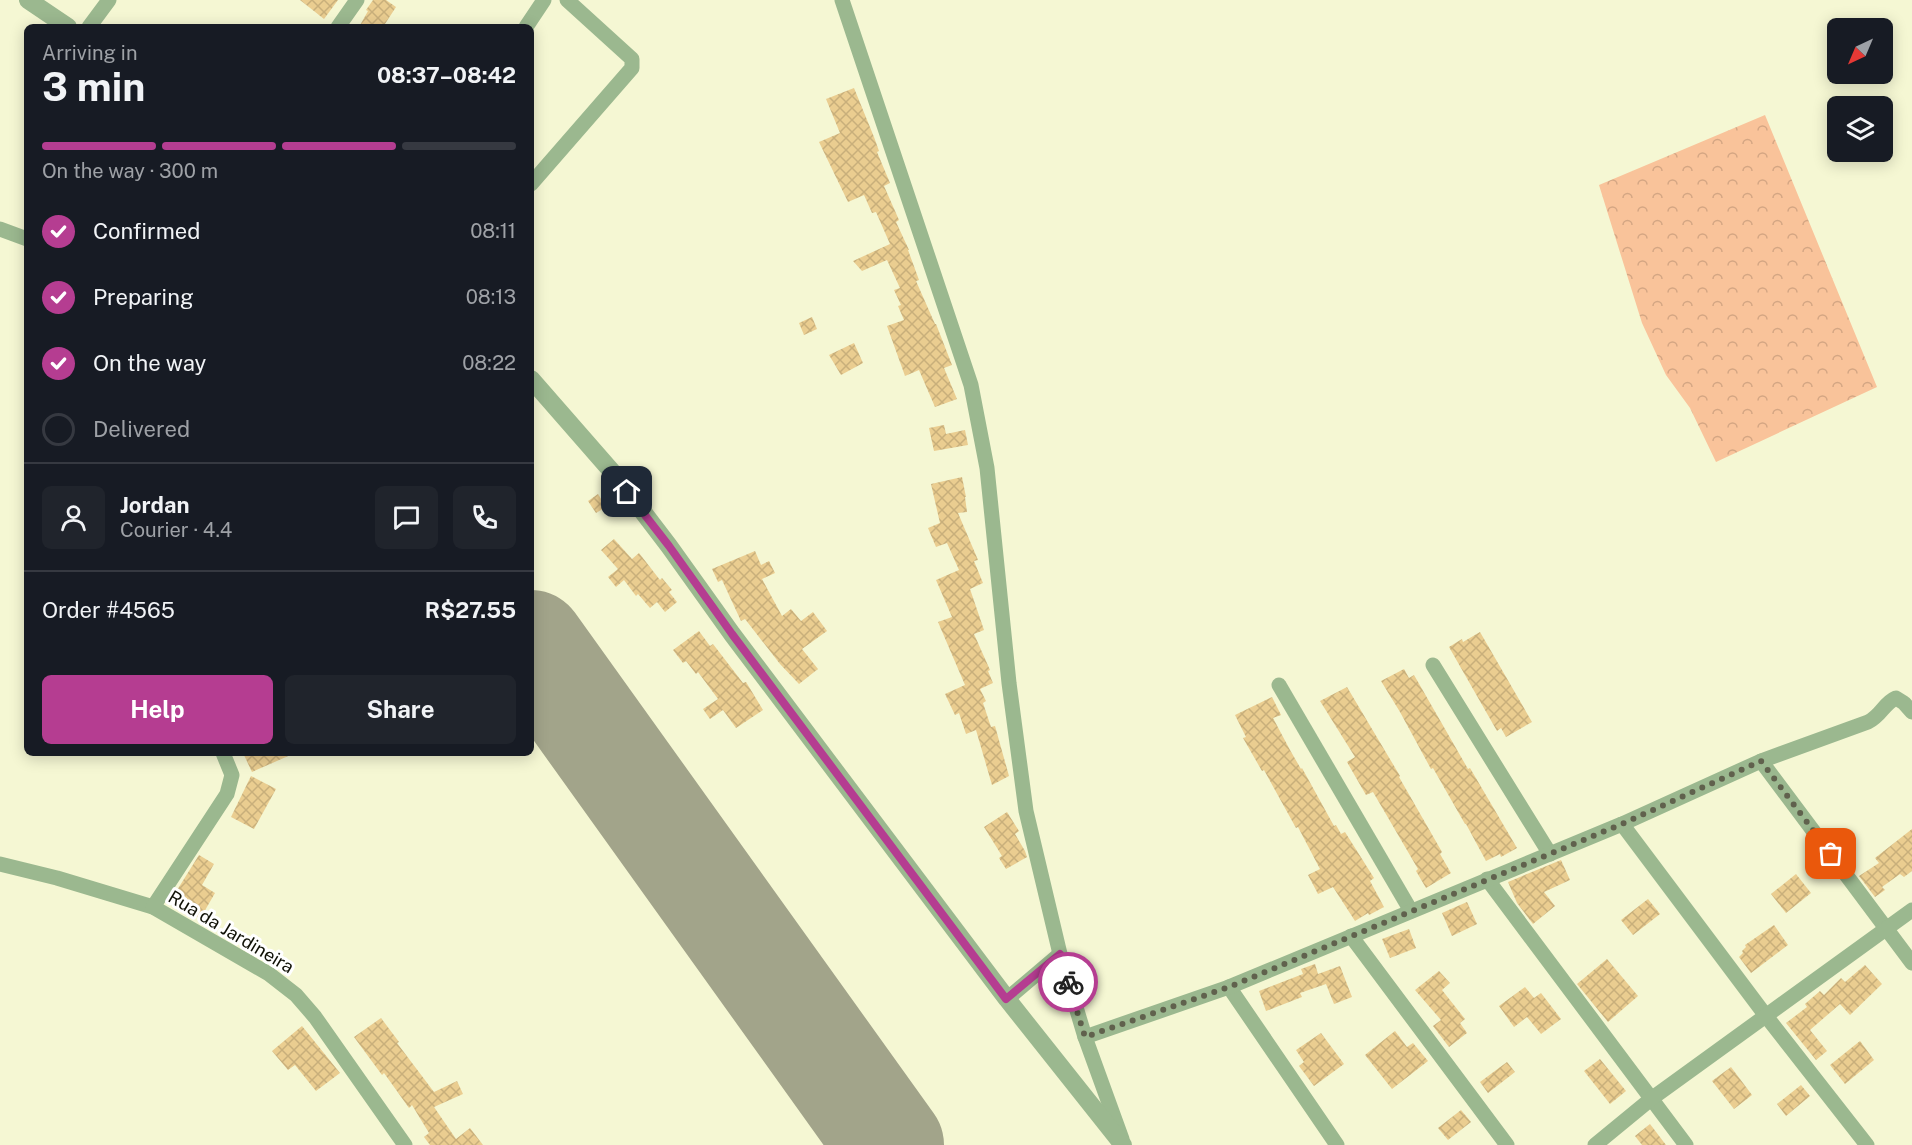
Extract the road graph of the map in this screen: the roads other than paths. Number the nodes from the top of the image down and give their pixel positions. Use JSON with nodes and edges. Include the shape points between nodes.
{"nodes":[{"id":1,"x":28,"y":0,"type":"edge"},
{"id":2,"x":109,"y":0,"type":"edge"},
{"id":3,"x":357,"y":0,"type":"edge"},
{"id":4,"x":544,"y":0,"type":"edge"},
{"id":5,"x":567,"y":0,"type":"edge"},
{"id":6,"x":842,"y":0,"type":"edge"},
{"id":7,"x":64,"y":24,"type":"edge"},
{"id":8,"x":91,"y":24,"type":"edge"},
{"id":9,"x":340,"y":24,"type":"edge"},
{"id":10,"x":528,"y":24,"type":"edge"},
{"id":11,"x":534,"y":181,"type":"edge"},
{"id":12,"x":0,"y":229,"type":"edge"},
{"id":13,"x":24,"y":238,"type":"edge"},
{"id":14,"x":534,"y":382,"type":"edge"},
{"id":15,"x":1433,"y":665,"type":"dead end"},
{"id":16,"x":1279,"y":685,"type":"dead end"},
{"id":17,"x":1912,"y":712,"type":"edge"},
{"id":18,"x":224,"y":756,"type":"edge"},
{"id":19,"x":1761,"y":761,"type":"junction"},
{"id":20,"x":1622,"y":824,"type":"junction"},
{"id":21,"x":1550,"y":854,"type":"junction"},
{"id":22,"x":0,"y":864,"type":"edge"},
{"id":23,"x":1487,"y":879,"type":"junction"},
{"id":24,"x":153,"y":908,"type":"junction"},
{"id":25,"x":1912,"y":910,"type":"edge"},
{"id":26,"x":1411,"y":911,"type":"junction"},
{"id":27,"x":1886,"y":928,"type":"junction"},
{"id":28,"x":1351,"y":936,"type":"junction"},
{"id":29,"x":1060,"y":954,"type":"junction"},
{"id":30,"x":1912,"y":963,"type":"edge"},
{"id":31,"x":1229,"y":987,"type":"junction"},
{"id":32,"x":1006,"y":999,"type":"junction"},
{"id":33,"x":1766,"y":1016,"type":"junction"},
{"id":34,"x":1085,"y":1037,"type":"junction"},
{"id":35,"x":1651,"y":1099,"type":"junction"},
{"id":36,"x":405,"y":1145,"type":"edge"},
{"id":37,"x":1123,"y":1145,"type":"edge"},
{"id":38,"x":1337,"y":1145,"type":"edge"},
{"id":39,"x":1507,"y":1145,"type":"edge"},
{"id":40,"x":1594,"y":1145,"type":"edge"},
{"id":41,"x":1686,"y":1145,"type":"edge"},
{"id":42,"x":1868,"y":1145,"type":"edge"}],
"edges":[{"from":1,"to":7,"type":"street"},
{"from":2,"to":8,"type":"street"},
{"from":3,"to":9,"type":"street"},
{"from":4,"to":10,"type":"street"},
{"from":5,"to":11,"type":"street","via":[[632,59],[632,68]]},
{"from":6,"to":29,"type":"street","via":[[971,385],[987,468],[1026,811]]},
{"from":12,"to":13,"type":"street"},
{"from":14,"to":32,"type":"street","via":[[614,474]]},
{"from":15,"to":21,"type":"street"},
{"from":16,"to":26,"type":"street"},
{"from":17,"to":19,"type":"street","via":[[1896,698],[1876,718]]},
{"from":18,"to":24,"type":"street","via":[[232,775],[227,794]]},
{"from":19,"to":20,"type":"street"},
{"from":19,"to":27,"type":"street"},
{"from":20,"to":21,"type":"street"},
{"from":20,"to":33,"type":"street"},
{"from":21,"to":23,"type":"street"},
{"from":22,"to":24,"type":"street","name":"Rua da Jardineira"},
{"from":23,"to":26,"type":"street"},
{"from":23,"to":35,"type":"street"},
{"from":24,"to":36,"type":"street","name":"Rua da Jardineira","via":[[269,974],[296,995]]},
{"from":25,"to":27,"type":"street"},
{"from":26,"to":28,"type":"street"},
{"from":27,"to":30,"type":"street"},
{"from":27,"to":33,"type":"street"},
{"from":28,"to":31,"type":"street"},
{"from":28,"to":39,"type":"street"},
{"from":29,"to":32,"type":"street"},
{"from":29,"to":34,"type":"street"},
{"from":31,"to":34,"type":"street"},
{"from":31,"to":38,"type":"street"},
{"from":32,"to":37,"type":"street"},
{"from":33,"to":35,"type":"street"},
{"from":33,"to":42,"type":"street"},
{"from":34,"to":37,"type":"street"},
{"from":35,"to":40,"type":"street"},
{"from":35,"to":41,"type":"street"}]}
